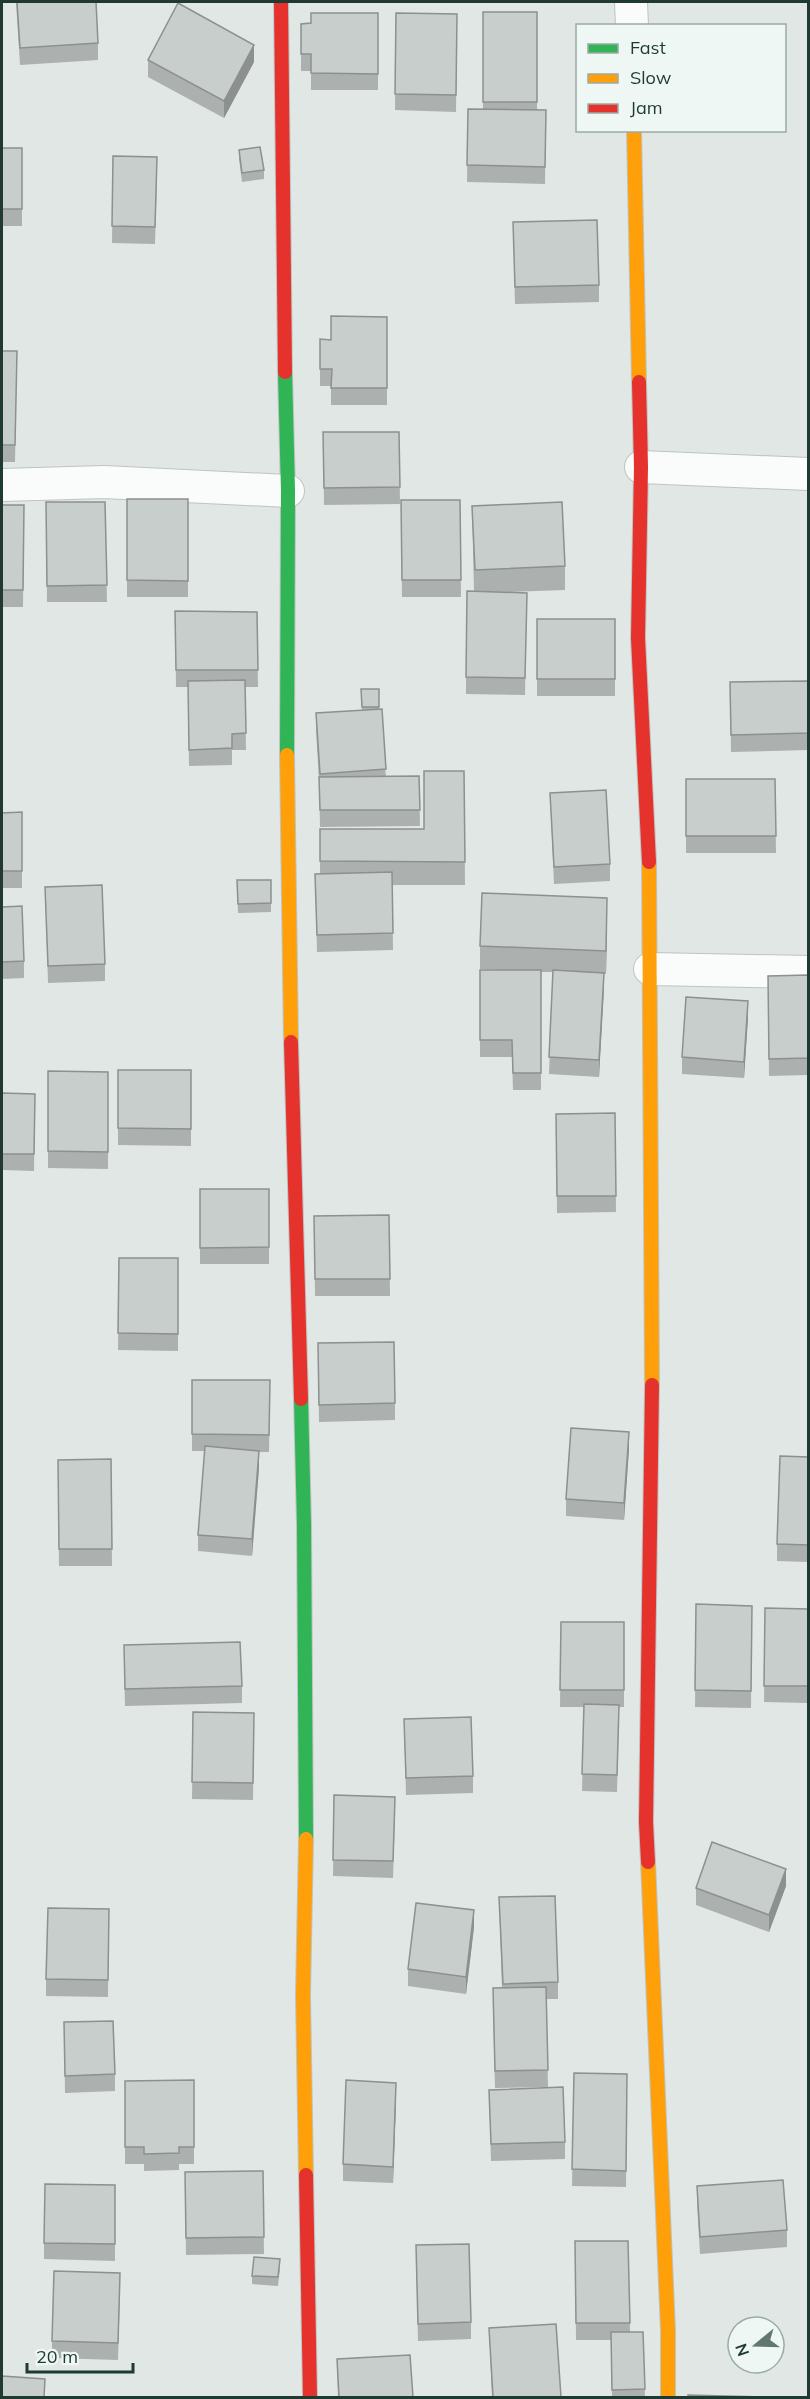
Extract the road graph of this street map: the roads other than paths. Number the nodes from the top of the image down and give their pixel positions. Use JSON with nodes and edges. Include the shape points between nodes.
{"nodes":[{"id":1,"x":281,"y":2,"type":"edge"},
{"id":2,"x":631,"y":2,"type":"edge"},
{"id":3,"x":632,"y":24,"type":"edge"},
{"id":4,"x":634,"y":132,"type":"edge"},
{"id":5,"x":641,"y":467,"type":"junction"},
{"id":6,"x":808,"y":474,"type":"edge"},
{"id":7,"x":2,"y":485,"type":"edge"},
{"id":8,"x":288,"y":491,"type":"junction"},
{"id":9,"x":650,"y":969,"type":"junction"},
{"id":10,"x":808,"y":972,"type":"edge"},
{"id":11,"x":310,"y":2397,"type":"edge"},
{"id":12,"x":668,"y":2397,"type":"edge"}],
"edges":[{"from":1,"to":8,"type":"street"},
{"from":2,"to":3,"type":"street"},
{"from":4,"to":5,"type":"street"},
{"from":5,"to":6,"type":"street"},
{"from":5,"to":9,"type":"street","via":[[638,638]]},
{"from":7,"to":8,"type":"street","via":[[104,482]]},
{"from":8,"to":11,"type":"street","via":[[287,780],[304,1525],[303,1995]]},
{"from":9,"to":10,"type":"street"},
{"from":9,"to":12,"type":"street","via":[[652,1476],[646,1822]]}]}
